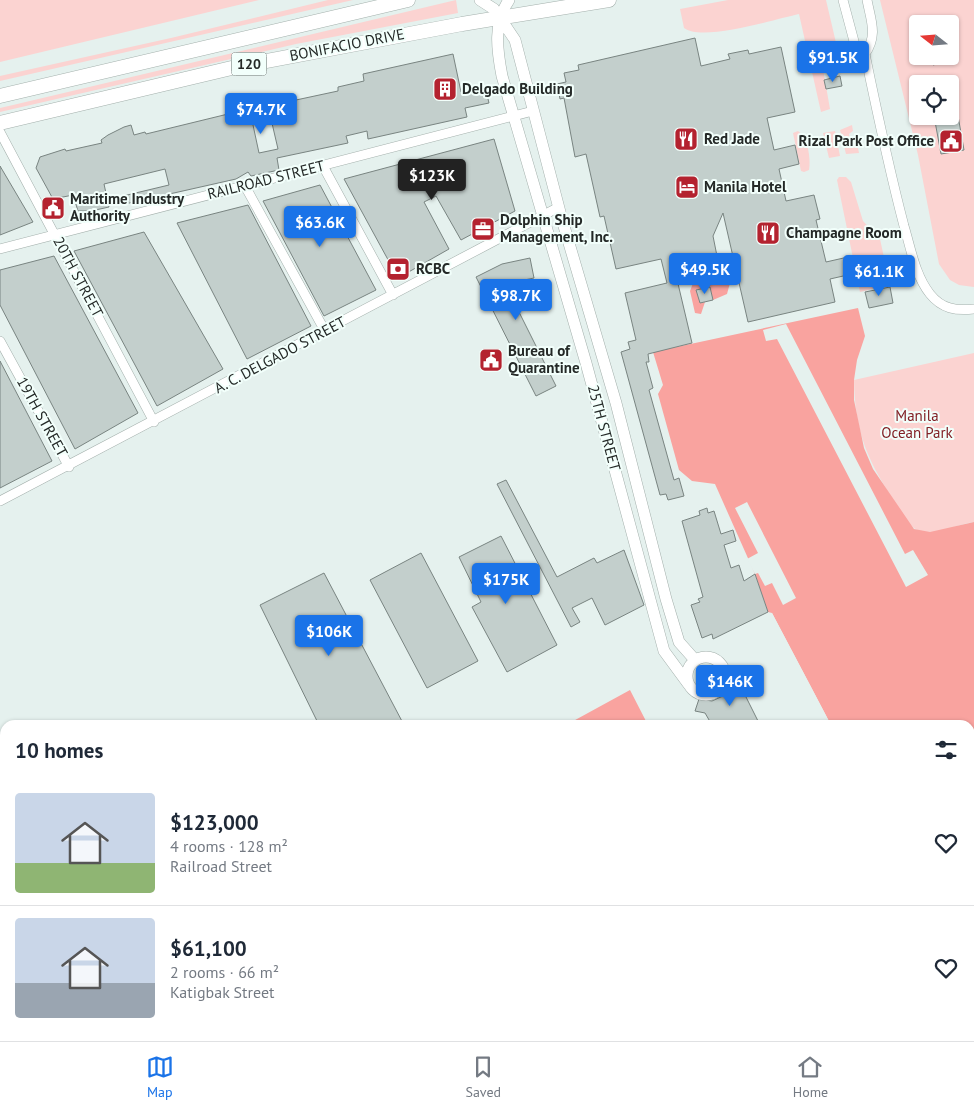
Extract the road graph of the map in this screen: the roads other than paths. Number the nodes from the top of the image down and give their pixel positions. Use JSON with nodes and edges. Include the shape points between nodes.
{"nodes":[{"id":1,"x":408,"y":0,"type":"edge"},
{"id":2,"x":480,"y":0,"type":"edge"},
{"id":3,"x":509,"y":0,"type":"edge"},
{"id":4,"x":609,"y":0,"type":"edge"},
{"id":5,"x":843,"y":0,"type":"edge"},
{"id":6,"x":867,"y":0,"type":"edge"},
{"id":7,"x":500,"y":19,"type":"junction"},
{"id":8,"x":865,"y":54,"type":"junction"},
{"id":9,"x":0,"y":96,"type":"edge"},
{"id":10,"x":533,"y":110,"type":"junction"},
{"id":11,"x":513,"y":116,"type":"junction"},
{"id":12,"x":0,"y":123,"type":"edge"},
{"id":13,"x":0,"y":132,"type":"edge"},
{"id":14,"x":323,"y":166,"type":"junction"},
{"id":15,"x":246,"y":186,"type":"junction"},
{"id":16,"x":559,"y":207,"type":"junction"},
{"id":17,"x":542,"y":217,"type":"junction"},
{"id":18,"x":55,"y":234,"type":"junction"},
{"id":19,"x":0,"y":249,"type":"edge"},
{"id":20,"x":393,"y":295,"type":"junction"},
{"id":21,"x":974,"y":309,"type":"edge"},
{"id":22,"x":325,"y":331,"type":"junction"},
{"id":23,"x":597,"y":339,"type":"junction"},
{"id":24,"x":0,"y":341,"type":"edge"},
{"id":25,"x":581,"y":345,"type":"junction"},
{"id":26,"x":154,"y":422,"type":"junction"},
{"id":27,"x":69,"y":467,"type":"junction"},
{"id":28,"x":0,"y":501,"type":"edge"},
{"id":29,"x":695,"y":660,"type":"junction"},
{"id":30,"x":689,"y":685,"type":"junction"}],
"edges":[{"from":1,"to":9,"type":"highway","name":"BONIFACIO DRIVE","number":"120"},
{"from":2,"to":7,"type":"street","name":"25TH STREET","via":[[494,9]]},
{"from":3,"to":7,"type":"street","name":"25TH STREET"},
{"from":4,"to":7,"type":"highway","name":"BONIFACIO DRIVE","number":"120"},
{"from":5,"to":8,"type":"street","via":[[855,45]]},
{"from":6,"to":8,"type":"street","via":[[874,36]]},
{"from":7,"to":10,"type":"street","name":"25TH STREET","via":[[515,40]]},
{"from":7,"to":11,"type":"street","name":"25TH STREET","via":[[496,46]]},
{"from":7,"to":12,"type":"highway","name":"BONIFACIO DRIVE","number":"120","via":[[240,66]]},
{"from":8,"to":21,"type":"street","via":[[886,154],[916,267],[931,295],[943,306],[957,310]]},
{"from":10,"to":11,"type":"street","name":"RAILROAD STREET"},
{"from":10,"to":16,"type":"street","name":"25TH STREET"},
{"from":11,"to":14,"type":"street","name":"RAILROAD STREET","via":[[400,143]]},
{"from":11,"to":17,"type":"street","name":"25TH STREET"},
{"from":13,"to":18,"type":"street","name":"20TH STREET"},
{"from":14,"to":15,"type":"street","name":"RAILROAD STREET"},
{"from":14,"to":20,"type":"street"},
{"from":15,"to":18,"type":"street","name":"RAILROAD STREET"},
{"from":15,"to":22,"type":"street"},
{"from":16,"to":17,"type":"street","name":"A. C. DELGADO STREET"},
{"from":16,"to":23,"type":"street","name":"25TH STREET"},
{"from":17,"to":20,"type":"street","name":"A. C. DELGADO STREET"},
{"from":17,"to":25,"type":"street","name":"25TH STREET"},
{"from":18,"to":19,"type":"street","name":"RAILROAD STREET"},
{"from":18,"to":26,"type":"street","name":"20TH STREET"},
{"from":20,"to":22,"type":"street","name":"A. C. DELGADO STREET"},
{"from":22,"to":26,"type":"street","name":"A. C. DELGADO STREET"},
{"from":23,"to":25,"type":"street"},
{"from":23,"to":29,"type":"street","name":"25TH STREET","via":[[679,642]]},
{"from":24,"to":27,"type":"street","name":"19TH STREET"},
{"from":25,"to":30,"type":"street","name":"25TH STREET","via":[[664,651]]},
{"from":26,"to":27,"type":"street","name":"A. C. DELGADO STREET"},
{"from":27,"to":28,"type":"street","name":"A. C. DELGADO STREET"},
{"from":29,"to":30,"type":"street","via":[[688,669]]},
{"from":29,"to":30,"type":"street","name":"25TH STREET","via":[[708,657],[717,660],[725,671],[725,680],[719,691],[707,696],[695,692]]}]}
